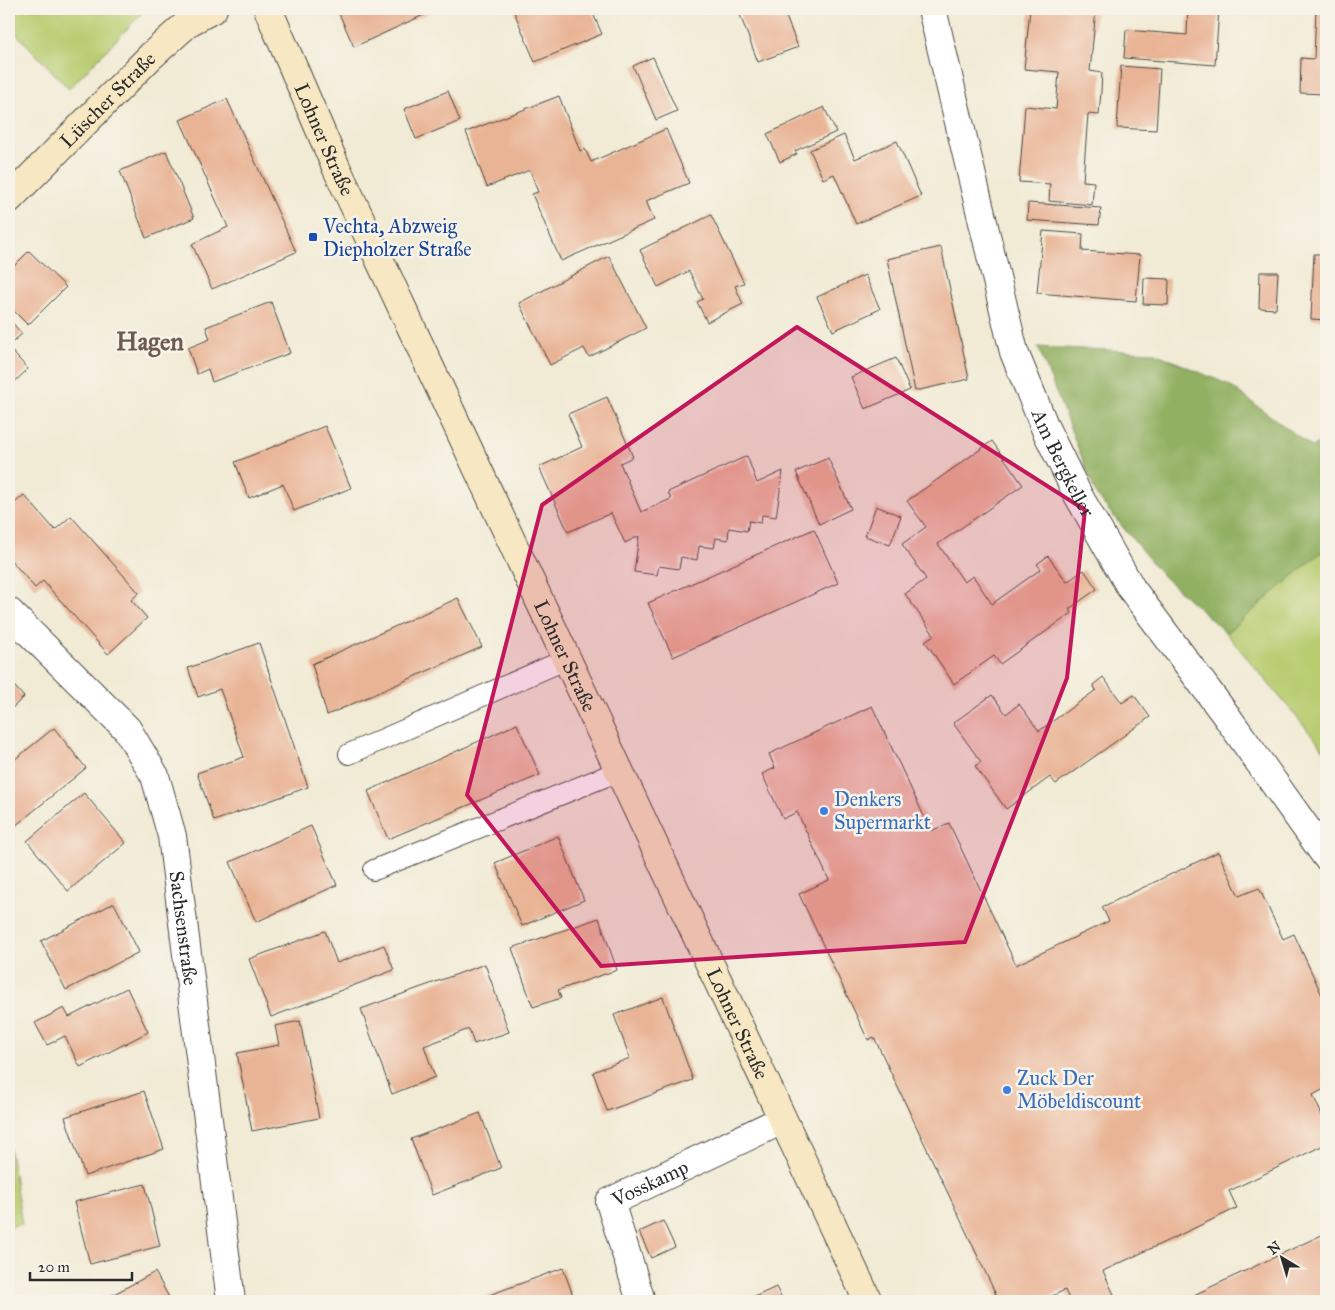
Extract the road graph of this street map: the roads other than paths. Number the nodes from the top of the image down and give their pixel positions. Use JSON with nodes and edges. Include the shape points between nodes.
{"nodes":[{"id":1,"x":213,"y":9,"type":"edge"},
{"id":2,"x":268,"y":9,"type":"edge"},
{"id":3,"x":932,"y":9,"type":"edge"},
{"id":4,"x":9,"y":199,"type":"edge"},
{"id":5,"x":9,"y":612,"type":"edge"},
{"id":6,"x":567,"y":659,"type":"junction"},
{"id":7,"x":349,"y":754,"type":"dead end"},
{"id":8,"x":619,"y":771,"type":"junction"},
{"id":9,"x":1326,"y":856,"type":"edge"},
{"id":10,"x":374,"y":870,"type":"dead end"},
{"id":11,"x":782,"y":1120,"type":"junction"},
{"id":12,"x":231,"y":1301,"type":"edge"},
{"id":13,"x":641,"y":1301,"type":"edge"},
{"id":14,"x":868,"y":1301,"type":"edge"}],
"edges":[{"from":1,"to":4,"type":"main road","name":"Lüscher Straße","via":[[189,22],[151,56]]},
{"from":2,"to":6,"type":"main road","name":"Lohner Straße","via":[[336,167]]},
{"from":3,"to":9,"type":"street","name":"Am Bergkeller","via":[[1014,352],[1046,430],[1078,495],[1131,588]]},
{"from":5,"to":12,"type":"street","name":"Sachsenstraße","via":[[127,729],[155,776],[172,836]]},
{"from":6,"to":7,"type":"lane"},
{"from":6,"to":8,"type":"main road","name":"Lohner Straße"},
{"from":8,"to":10,"type":"lane"},
{"from":8,"to":11,"type":"main road","name":"Lohner Straße"},
{"from":11,"to":13,"type":"street","name":"Vosskamp","via":[[610,1202]]},
{"from":11,"to":14,"type":"main road","name":"Lohner Straße"}]}
